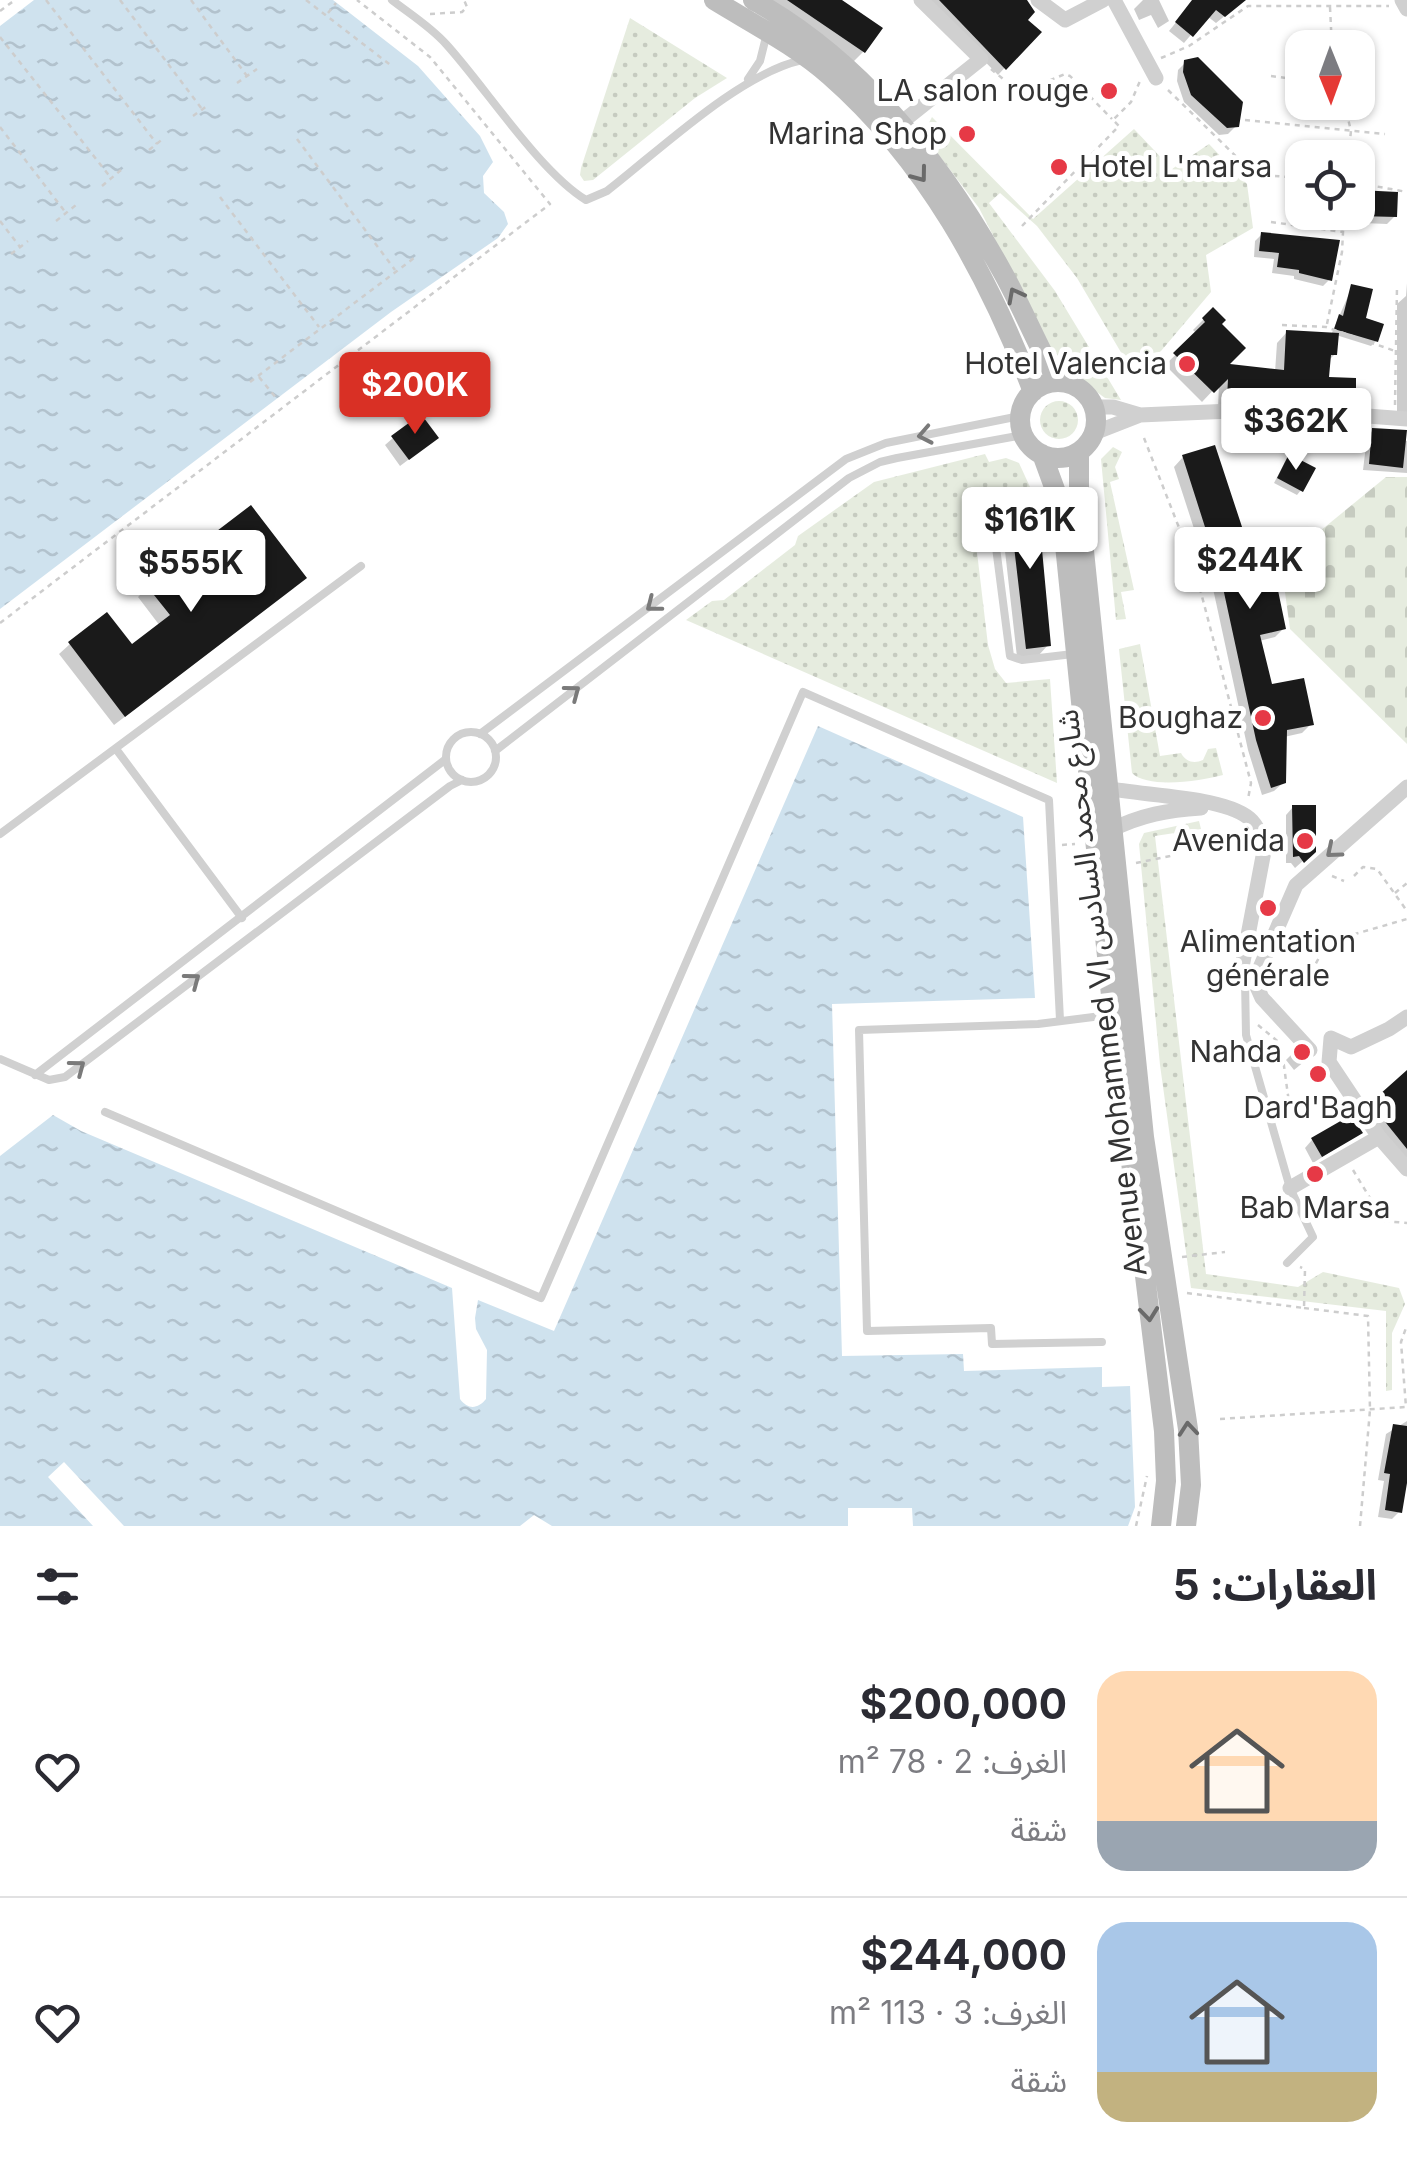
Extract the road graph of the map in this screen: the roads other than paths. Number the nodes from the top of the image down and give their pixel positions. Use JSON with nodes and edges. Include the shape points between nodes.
{"nodes":[{"id":1,"x":392,"y":0,"type":"edge"},
{"id":2,"x":714,"y":0,"type":"edge"},
{"id":3,"x":921,"y":0,"type":"edge"},
{"id":4,"x":1038,"y":0,"type":"edge"},
{"id":5,"x":1103,"y":0,"type":"edge"},
{"id":6,"x":1114,"y":0,"type":"edge"},
{"id":7,"x":757,"y":1,"type":"edge"},
{"id":8,"x":767,"y":32,"type":"junction"},
{"id":9,"x":807,"y":59,"type":"junction"},
{"id":10,"x":1152,"y":71,"type":"road end"},
{"id":11,"x":746,"y":83,"type":"junction"},
{"id":12,"x":902,"y":122,"type":"junction"},
{"id":13,"x":1058,"y":382,"type":"junction"},
{"id":14,"x":1032,"y":392,"type":"junction"},
{"id":15,"x":1094,"y":406,"type":"junction"},
{"id":16,"x":1140,"y":415,"type":"junction"},
{"id":17,"x":1401,"y":419,"type":"edge"},
{"id":18,"x":1022,"y":426,"type":"junction"},
{"id":19,"x":1094,"y":432,"type":"junction"},
{"id":20,"x":1079,"y":452,"type":"junction"},
{"id":21,"x":1042,"y":454,"type":"junction"},
{"id":22,"x":990,"y":501,"type":"dead end"},
{"id":23,"x":361,"y":566,"type":"dead end"},
{"id":24,"x":1078,"y":654,"type":"junction"},
{"id":25,"x":480,"y":734,"type":"junction"},
{"id":26,"x":116,"y":749,"type":"junction"},
{"id":27,"x":495,"y":751,"type":"junction"},
{"id":28,"x":446,"y":759,"type":"junction"},
{"id":29,"x":462,"y":780,"type":"junction"},
{"id":30,"x":1407,"y":787,"type":"edge"},
{"id":31,"x":1107,"y":788,"type":"junction"},
{"id":32,"x":1220,"y":811,"type":"junction"},
{"id":33,"x":1111,"y":830,"type":"junction"},
{"id":34,"x":0,"y":834,"type":"edge"},
{"id":35,"x":242,"y":918,"type":"junction"},
{"id":36,"x":1249,"y":980,"type":"junction"},
{"id":37,"x":1113,"y":1015,"type":"junction"},
{"id":38,"x":1407,"y":1017,"type":"edge"},
{"id":39,"x":1060,"y":1020,"type":"junction"},
{"id":40,"x":1310,"y":1050,"type":"dead end"},
{"id":41,"x":0,"y":1059,"type":"edge"},
{"id":42,"x":36,"y":1075,"type":"junction"},
{"id":43,"x":105,"y":1112,"type":"dead end"},
{"id":44,"x":1379,"y":1137,"type":"junction"},
{"id":45,"x":1407,"y":1169,"type":"edge"},
{"id":46,"x":1290,"y":1188,"type":"junction"},
{"id":47,"x":1287,"y":1263,"type":"road end"},
{"id":48,"x":1102,"y":1342,"type":"dead end"},
{"id":49,"x":1161,"y":1526,"type":"edge"},
{"id":50,"x":1186,"y":1526,"type":"edge"}],
"edges":[{"from":1,"to":11,"type":"lane","via":[[446,43],[572,192],[586,200],[607,191]]},
{"from":2,"to":8,"type":"main road"},
{"from":3,"to":12,"type":"street","via":[[980,59]]},
{"from":4,"to":5,"type":"street","via":[[1064,20]]},
{"from":6,"to":10,"type":"street"},
{"from":7,"to":12,"type":"main road"},
{"from":8,"to":9,"type":"main road"},
{"from":8,"to":11,"type":"lane"},
{"from":9,"to":11,"type":"lane"},
{"from":9,"to":14,"type":"main road","one_way":true,"via":[[864,110],[930,189],[994,300]]},
{"from":13,"to":12,"type":"main road","one_way":true,"via":[[974,222]]},
{"from":13,"to":14,"type":"main road"},
{"from":13,"to":15,"type":"main road","via":[[1080,389]]},
{"from":14,"to":18,"type":"main road"},
{"from":15,"to":16,"type":"street"},
{"from":15,"to":19,"type":"main road"},
{"from":16,"to":17,"type":"street","via":[[1276,408]]},
{"from":16,"to":19,"type":"street"},
{"from":18,"to":21,"type":"main road"},
{"from":18,"to":25,"type":"lane","one_way":true,"via":[[886,443],[846,459]]},
{"from":27,"to":18,"type":"lane","one_way":true,"via":[[850,478],[880,462]]},
{"from":19,"to":20,"type":"main road"},
{"from":20,"to":21,"type":"main road"},
{"from":20,"to":31,"type":"main road","name":"Avenue Mohammed VI شارع محمد السادس","via":[[1078,502]]},
{"from":21,"to":24,"type":"main road","name":"Avenue Mohammed VI شارع محمد السادس","via":[[1061,506]]},
{"from":22,"to":24,"type":"lane","via":[[1010,656]]},
{"from":23,"to":26,"type":"lane"},
{"from":24,"to":37,"type":"main road","name":"Avenue Mohammed VI شارع محمد السادس"},
{"from":25,"to":27,"type":"lane"},
{"from":25,"to":28,"type":"lane","via":[[460,736]]},
{"from":26,"to":34,"type":"lane"},
{"from":26,"to":35,"type":"lane"},
{"from":27,"to":29,"type":"lane","via":[[488,775]]},
{"from":28,"to":29,"type":"lane"},
{"from":28,"to":35,"type":"lane"},
{"from":42,"to":29,"type":"lane","one_way":true,"via":[[65,1077]]},
{"from":30,"to":36,"type":"street","one_way":true,"via":[[1296,885]]},
{"from":31,"to":32,"type":"street","via":[[1210,802]]},
{"from":31,"to":33,"type":"main road","name":"Avenue Mohammed VI شارع محمد السادس"},
{"from":32,"to":33,"type":"street","via":[[1166,810]]},
{"from":32,"to":36,"type":"street","via":[[1243,815],[1257,828],[1264,850],[1242,967]]},
{"from":50,"to":33,"type":"main road","name":"Avenue Mohammed VI شارع محمد السادس","one_way":true,"via":[[1188,1429],[1144,1137]]},
{"from":35,"to":42,"type":"lane"},
{"from":36,"to":40,"type":"street"},
{"from":36,"to":46,"type":"lane","via":[[1246,1035]]},
{"from":37,"to":39,"type":"lane"},
{"from":37,"to":49,"type":"main road","name":"Avenue Mohammed VI شارع محمد السادس","one_way":true,"via":[[1164,1431]]},
{"from":38,"to":44,"type":"street","via":[[1351,1047],[1331,1038],[1329,1062]]},
{"from":39,"to":43,"type":"lane","via":[[1049,800],[804,692],[541,1298]]},
{"from":39,"to":48,"type":"lane","via":[[860,1030],[867,1331],[991,1328],[992,1344]]},
{"from":41,"to":42,"type":"lane"},
{"from":44,"to":45,"type":"street"},
{"from":44,"to":46,"type":"street"},
{"from":46,"to":47,"type":"lane","via":[[1313,1236]]}]}
